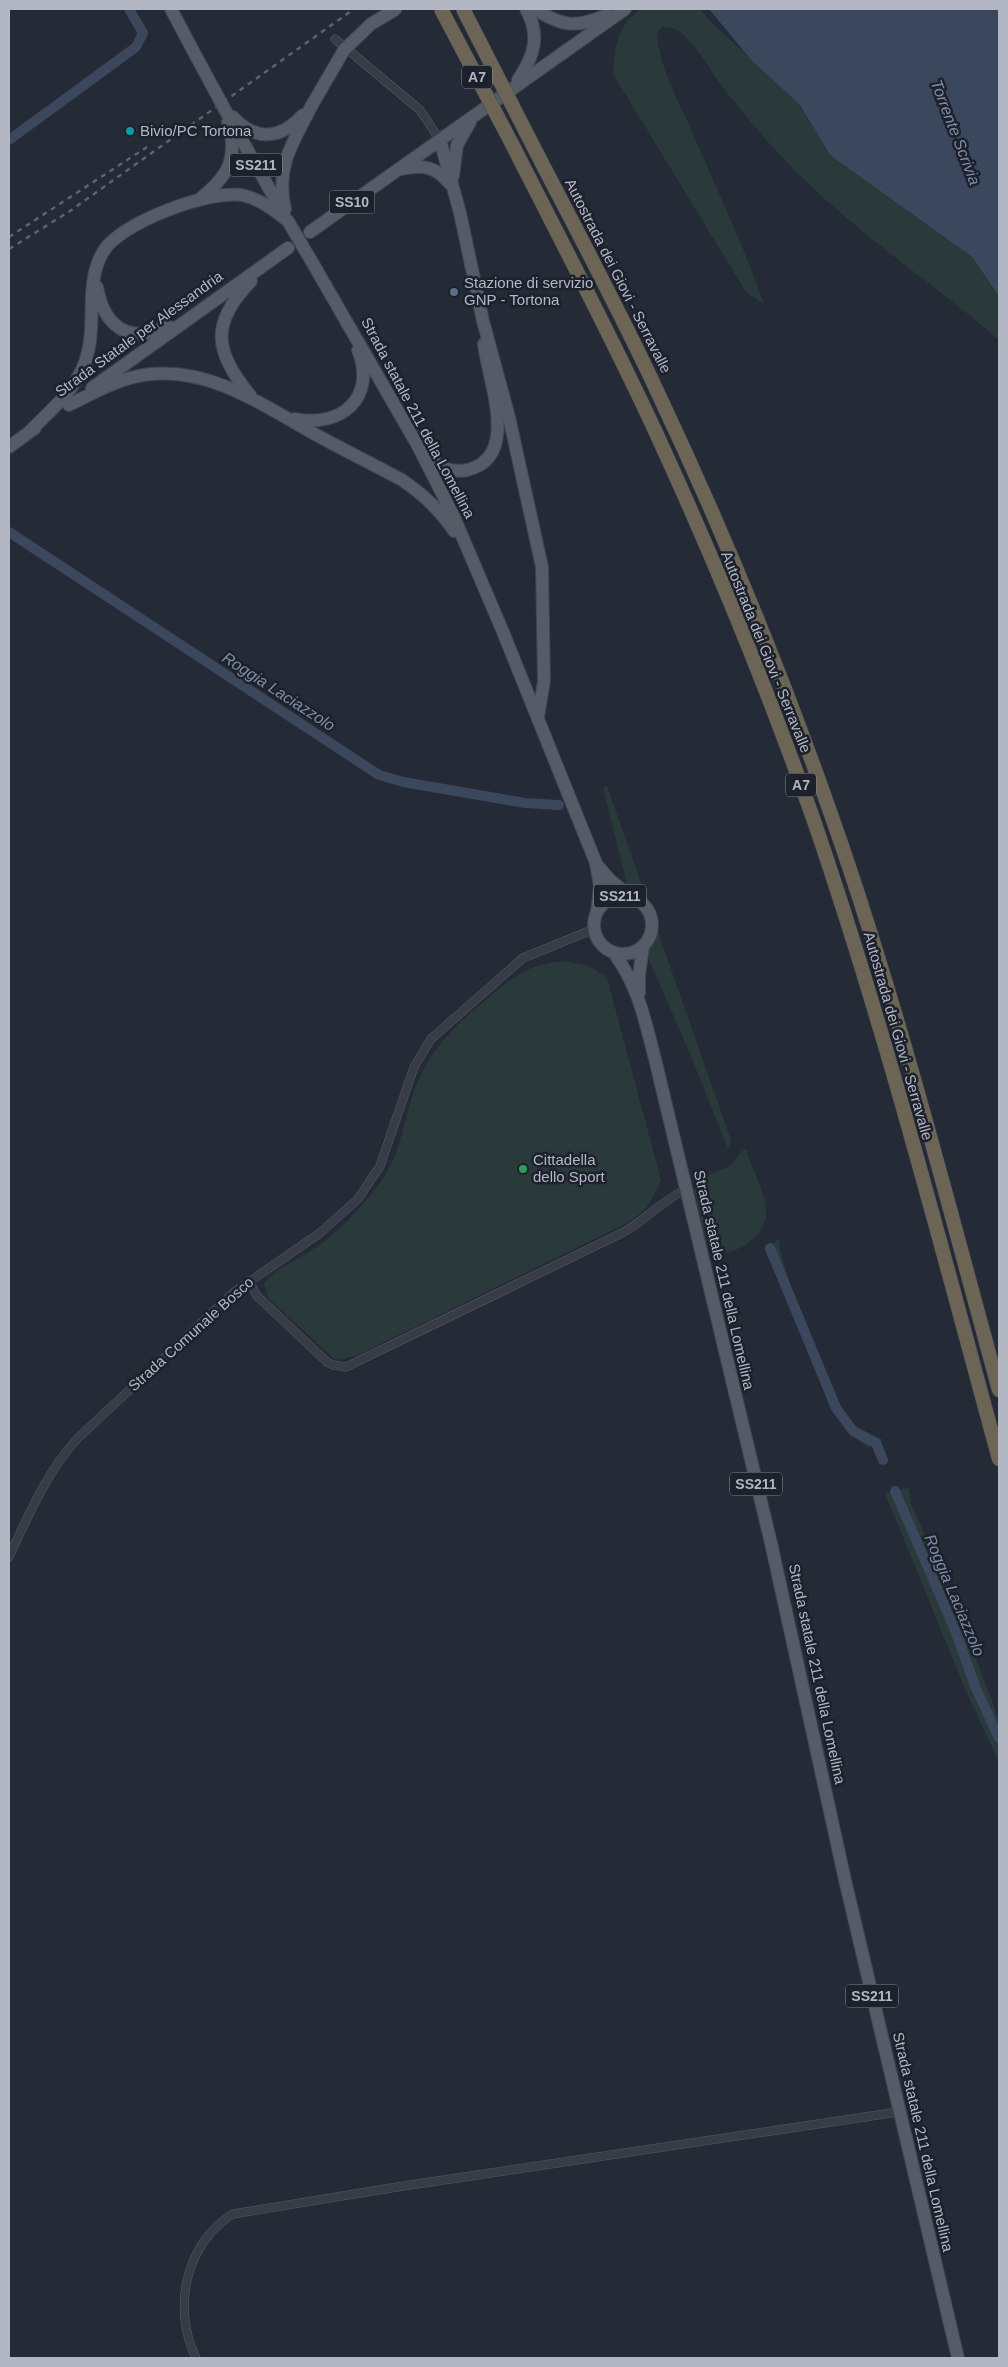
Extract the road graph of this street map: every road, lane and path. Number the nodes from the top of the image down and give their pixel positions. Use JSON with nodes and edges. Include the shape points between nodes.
{"nodes":[{"id":1,"x":171,"y":9,"type":"edge"},
{"id":2,"x":396,"y":9,"type":"edge"},
{"id":3,"x":441,"y":9,"type":"edge"},
{"id":4,"x":463,"y":9,"type":"edge"},
{"id":5,"x":526,"y":9,"type":"edge"},
{"id":6,"x":535,"y":9,"type":"edge"},
{"id":7,"x":624,"y":9,"type":"edge"},
{"id":8,"x":335,"y":39,"type":"dead end"},
{"id":9,"x":512,"y":87,"type":"junction"},
{"id":10,"x":312,"y":105,"type":"junction"},
{"id":11,"x":224,"y":108,"type":"junction"},
{"id":12,"x":474,"y":116,"type":"junction"},
{"id":13,"x":440,"y":140,"type":"junction"},
{"id":14,"x":394,"y":171,"type":"junction"},
{"id":15,"x":453,"y":188,"type":"junction"},
{"id":16,"x":201,"y":198,"type":"junction"},
{"id":17,"x":288,"y":221,"type":"junction"},
{"id":18,"x":310,"y":232,"type":"dead end"},
{"id":19,"x":288,"y":248,"type":"dead end"},
{"id":20,"x":273,"y":259,"type":"junction"},
{"id":21,"x":95,"y":275,"type":"junction"},
{"id":22,"x":211,"y":302,"type":"junction"},
{"id":23,"x":346,"y":320,"type":"junction"},
{"id":24,"x":483,"y":321,"type":"junction"},
{"id":25,"x":254,"y":399,"type":"junction"},
{"id":26,"x":69,"y":405,"type":"junction"},
{"id":27,"x":285,"y":417,"type":"junction"},
{"id":28,"x":28,"y":433,"type":"junction"},
{"id":29,"x":418,"y":446,"type":"junction"},
{"id":30,"x":9,"y":447,"type":"edge"},
{"id":31,"x":472,"y":558,"type":"junction"},
{"id":32,"x":538,"y":719,"type":"junction"},
{"id":33,"x":596,"y":863,"type":"junction"},
{"id":34,"x":631,"y":896,"type":"junction"},
{"id":35,"x":597,"y":911,"type":"junction"},
{"id":36,"x":594,"y":930,"type":"junction"},
{"id":37,"x":643,"y":946,"type":"junction"},
{"id":38,"x":614,"y":953,"type":"junction"},
{"id":39,"x":639,"y":998,"type":"junction"},
{"id":40,"x":685,"y":1190,"type":"junction"},
{"id":41,"x":249,"y":1281,"type":"junction"},
{"id":42,"x":999,"y":1390,"type":"edge"},
{"id":43,"x":999,"y":1459,"type":"edge"},
{"id":44,"x":9,"y":1557,"type":"edge"},
{"id":45,"x":898,"y":2112,"type":"junction"},
{"id":46,"x":196,"y":2358,"type":"edge"},
{"id":47,"x":958,"y":2358,"type":"edge"}],
"edges":[{"from":1,"to":11,"type":"main road","name":"Strada statale 211 della Lomellina","number":"SS211","bridge":true},
{"from":2,"to":10,"type":"main road","bridge":true,"via":[[356,36],[344,50]]},
{"from":3,"to":43,"type":"highway","name":"Autostrada dei Giovi - Serravalle","number":"A7","bridge":true,"via":[[657,433],[714,563],[783,736],[872,1000]]},
{"from":4,"to":42,"type":"highway","name":"Autostrada dei Giovi - Serravalle","number":"A7","bridge":true,"via":[[652,380],[731,555],[801,731],[850,868],[886,983]]},
{"from":5,"to":9,"type":"main road","via":[[533,23],[535,48]]},
{"from":6,"to":7,"type":"main road","via":[[551,20],[573,25]]},
{"from":7,"to":9,"type":"main road"},
{"from":8,"to":13,"type":"street","via":[[420,110]]},
{"from":9,"to":12,"type":"main road"},
{"from":10,"to":11,"type":"main road","via":[[296,123],[268,135],[248,130]]},
{"from":10,"to":17,"type":"main road","via":[[292,142],[282,172],[282,198]]},
{"from":11,"to":16,"type":"main road","via":[[232,145],[230,162],[224,176]]},
{"from":11,"to":17,"type":"main road","name":"Strada statale 211 della Lomellina","number":"SS211"},
{"from":12,"to":13,"type":"main road"},
{"from":12,"to":15,"type":"main road","via":[[457,145]]},
{"from":13,"to":14,"type":"main road"},
{"from":13,"to":15,"type":"main road"},
{"from":14,"to":15,"type":"main road","via":[[427,166],[439,172]]},
{"from":14,"to":18,"type":"main road","number":"SS10"},
{"from":15,"to":24,"type":"main road"},
{"from":16,"to":17,"type":"main road","via":[[232,195],[251,198],[271,207]]},
{"from":16,"to":21,"type":"main road","via":[[122,232],[103,251]]},
{"from":17,"to":23,"type":"main road","name":"Strada statale 211 della Lomellina","number":"SS211","bridge":true},
{"from":19,"to":20,"type":"main road","name":"Strada Statale per Alessandria"},
{"from":20,"to":22,"type":"main road","name":"Strada Statale per Alessandria"},
{"from":20,"to":25,"type":"main road","via":[[230,306],[222,331],[221,343],[230,369]]},
{"from":21,"to":22,"type":"main road","via":[[103,311],[116,326],[132,333],[154,333]]},
{"from":21,"to":28,"type":"main road","via":[[89,351],[84,368],[65,396]]},
{"from":22,"to":26,"type":"main road","name":"Strada Statale per Alessandria"},
{"from":23,"to":27,"type":"main road","via":[[363,366],[361,390],[355,401],[346,410],[323,421]]},
{"from":23,"to":29,"type":"main road","name":"Strada statale 211 della Lomellina","number":"SS211"},
{"from":24,"to":29,"type":"main road","via":[[486,365],[499,428],[493,452],[485,462],[457,472],[439,466]]},
{"from":24,"to":32,"type":"main road","via":[[509,417],[542,567],[544,681]]},
{"from":25,"to":26,"type":"main road","via":[[213,381],[172,373],[125,380]]},
{"from":25,"to":27,"type":"main road"},
{"from":26,"to":28,"type":"main road","name":"Strada Statale per Alessandria"},
{"from":27,"to":31,"type":"main road","via":[[419,491],[449,523]]},
{"from":28,"to":30,"type":"main road","name":"Strada Statale per Alessandria"},
{"from":29,"to":31,"type":"main road","name":"Strada statale 211 della Lomellina","number":"SS211"},
{"from":31,"to":32,"type":"main road","name":"Strada statale 211 della Lomellina","number":"SS211"},
{"from":32,"to":33,"type":"main road","name":"Strada statale 211 della Lomellina","number":"SS211"},
{"from":33,"to":34,"type":"main road","name":"Strada statale 211 della Lomellina","number":"SS211","via":[[611,882]]},
{"from":33,"to":35,"type":"main road","name":"Strada statale 211 della Lomellina","number":"SS211","via":[[600,887]]},
{"from":34,"to":35,"type":"main road","number":"SS211","via":[[609,899]]},
{"from":34,"to":37,"type":"main road","name":"Strada statale 211 della Lomellina","number":"SS211","via":[[646,906],[652,918],[650,936]]},
{"from":35,"to":36,"type":"main road","name":"Strada statale 211 della Lomellina","number":"SS211"},
{"from":36,"to":38,"type":"main road","name":"Strada statale 211 della Lomellina","number":"SS211","via":[[598,941]]},
{"from":36,"to":41,"type":"street","name":"Strada Comunale Bosco","via":[[523,958],[431,1039],[414,1067],[380,1166],[370,1183],[332,1224]]},
{"from":37,"to":38,"type":"main road","via":[[626,954]]},
{"from":37,"to":39,"type":"main road","name":"Strada statale 211 della Lomellina","number":"SS211"},
{"from":38,"to":39,"type":"main road","name":"Strada statale 211 della Lomellina","number":"SS211","via":[[629,974]]},
{"from":39,"to":40,"type":"main road","name":"Strada statale 211 della Lomellina","number":"SS211"},
{"from":40,"to":41,"type":"street","via":[[636,1225],[346,1366],[327,1362],[257,1296]]},
{"from":40,"to":45,"type":"main road","name":"Strada statale 211 della Lomellina","number":"SS211","via":[[771,1543]]},
{"from":41,"to":44,"type":"street","name":"Strada Comunale Bosco","via":[[130,1388],[62,1456]]},
{"from":45,"to":46,"type":"street","via":[[233,2214],[205,2238],[191,2265],[184,2318]]},
{"from":45,"to":47,"type":"main road","name":"Strada statale 211 della Lomellina","number":"SS211"}]}
